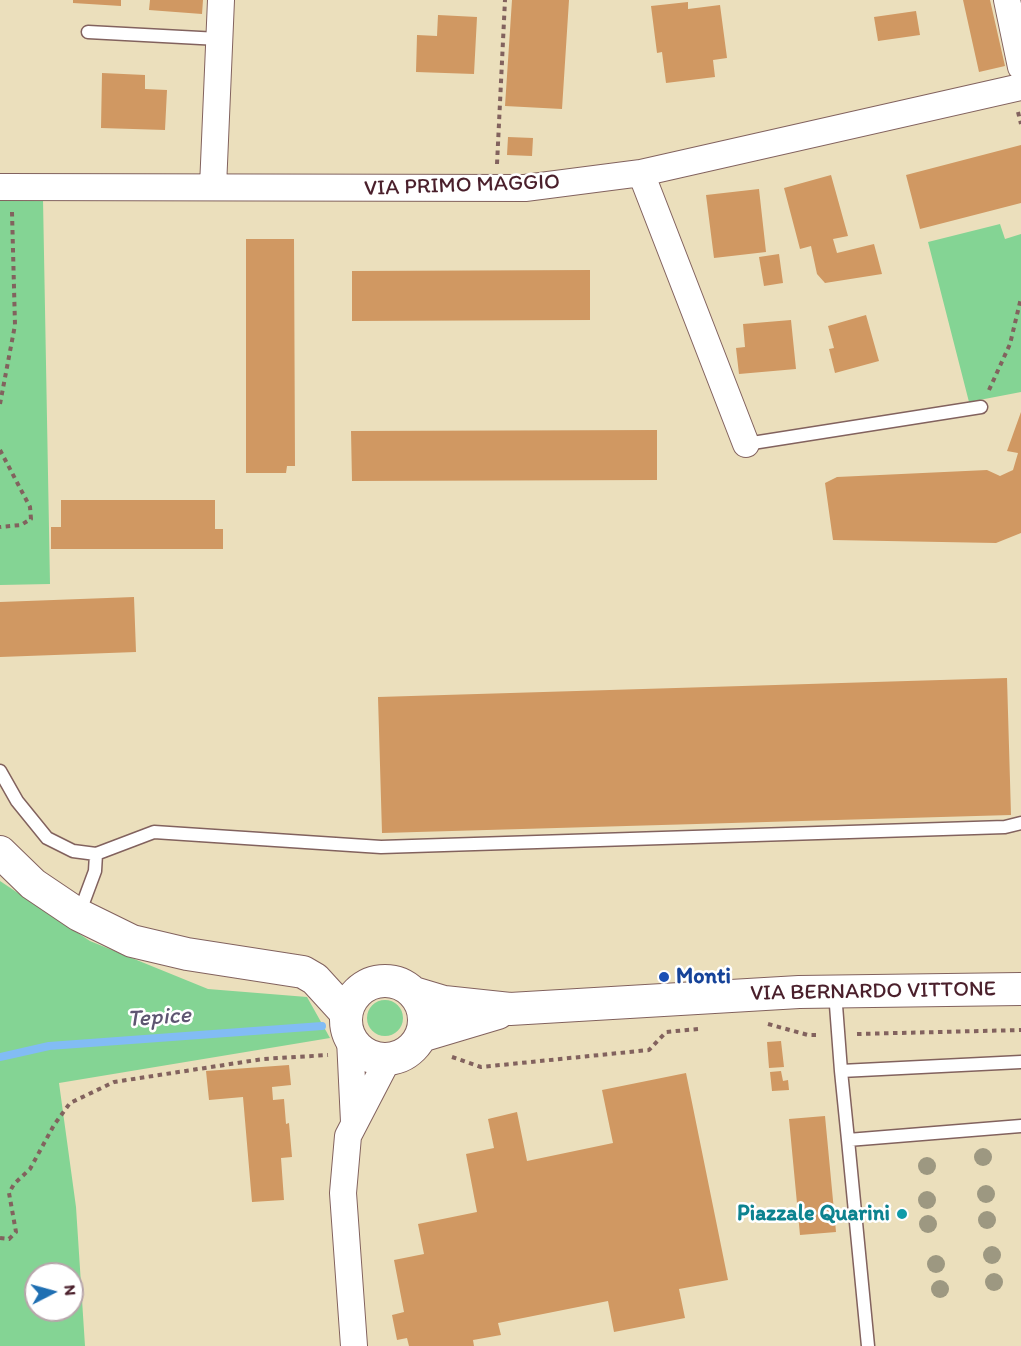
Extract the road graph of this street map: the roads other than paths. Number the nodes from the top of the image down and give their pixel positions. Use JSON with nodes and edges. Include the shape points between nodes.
{"nodes":[{"id":1,"x":221,"y":0,"type":"edge"},
{"id":2,"x":1007,"y":0,"type":"edge"},
{"id":3,"x":88,"y":32,"type":"dead end"},
{"id":4,"x":219,"y":39,"type":"junction"},
{"id":5,"x":1021,"y":66,"type":"edge"},
{"id":6,"x":1021,"y":87,"type":"edge"},
{"id":7,"x":641,"y":174,"type":"junction"},
{"id":8,"x":0,"y":187,"type":"edge"},
{"id":9,"x":213,"y":187,"type":"junction"},
{"id":10,"x":981,"y":407,"type":"road end"},
{"id":11,"x":746,"y":444,"type":"joint"},
{"id":12,"x":0,"y":771,"type":"edge"},
{"id":13,"x":1021,"y":823,"type":"edge"},
{"id":14,"x":0,"y":852,"type":"edge"},
{"id":15,"x":96,"y":854,"type":"junction"},
{"id":16,"x":79,"y":915,"type":"junction"},
{"id":17,"x":315,"y":979,"type":"junction"},
{"id":18,"x":368,"y":984,"type":"junction"},
{"id":19,"x":1021,"y":989,"type":"edge"},
{"id":20,"x":835,"y":991,"type":"junction"},
{"id":21,"x":414,"y":993,"type":"junction"},
{"id":22,"x":510,"y":1010,"type":"junction"},
{"id":23,"x":344,"y":1036,"type":"junction"},
{"id":24,"x":418,"y":1041,"type":"junction"},
{"id":25,"x":388,"y":1059,"type":"junction"},
{"id":26,"x":1021,"y":1062,"type":"edge"},
{"id":27,"x":841,"y":1071,"type":"junction"},
{"id":28,"x":354,"y":1122,"type":"junction"},
{"id":29,"x":1021,"y":1126,"type":"edge"},
{"id":30,"x":848,"y":1140,"type":"junction"},
{"id":31,"x":354,"y":1346,"type":"edge"},
{"id":32,"x":868,"y":1346,"type":"edge"}],
"edges":[{"from":1,"to":4,"type":"street"},
{"from":2,"to":5,"type":"street"},
{"from":3,"to":4,"type":"lane"},
{"from":4,"to":9,"type":"street"},
{"from":6,"to":7,"type":"street","name":"VIA PRIMO MAGGIO"},
{"from":7,"to":9,"type":"street","name":"VIA PRIMO MAGGIO","via":[[496,189]]},
{"from":7,"to":11,"type":"street"},
{"from":8,"to":9,"type":"street","name":"VIA PRIMO MAGGIO"},
{"from":10,"to":11,"type":"lane"},
{"from":12,"to":15,"type":"lane","via":[[17,801],[47,838],[73,851]]},
{"from":13,"to":15,"type":"lane","via":[[1005,827],[381,847],[154,832]]},
{"from":14,"to":16,"type":"street","via":[[33,884]]},
{"from":15,"to":16,"type":"lane","via":[[95,871]]},
{"from":16,"to":17,"type":"street","via":[[132,941],[303,972]]},
{"from":17,"to":18,"type":"street"},
{"from":17,"to":23,"type":"street"},
{"from":18,"to":21,"type":"street","via":[[392,981]]},
{"from":18,"to":23,"type":"street","via":[[358,991]]},
{"from":19,"to":20,"type":"street","name":"VIA BERNARDO VITTONE"},
{"from":20,"to":22,"type":"street","name":"VIA BERNARDO VITTONE"},
{"from":20,"to":27,"type":"lane"},
{"from":21,"to":22,"type":"street","name":"VIA BERNARDO VITTONE","via":[[444,1002]]},
{"from":21,"to":24,"type":"street","via":[[424,1015]]},
{"from":22,"to":24,"type":"street","name":"VIA BERNARDO VITTONE"},
{"from":23,"to":25,"type":"street","via":[[370,1057]]},
{"from":23,"to":28,"type":"street"},
{"from":24,"to":25,"type":"street","via":[[406,1053]]},
{"from":25,"to":28,"type":"street"},
{"from":26,"to":27,"type":"lane"},
{"from":27,"to":30,"type":"lane"},
{"from":28,"to":31,"type":"street","via":[[348,1136],[343,1193]]},
{"from":29,"to":30,"type":"lane"},
{"from":30,"to":32,"type":"lane"}]}
